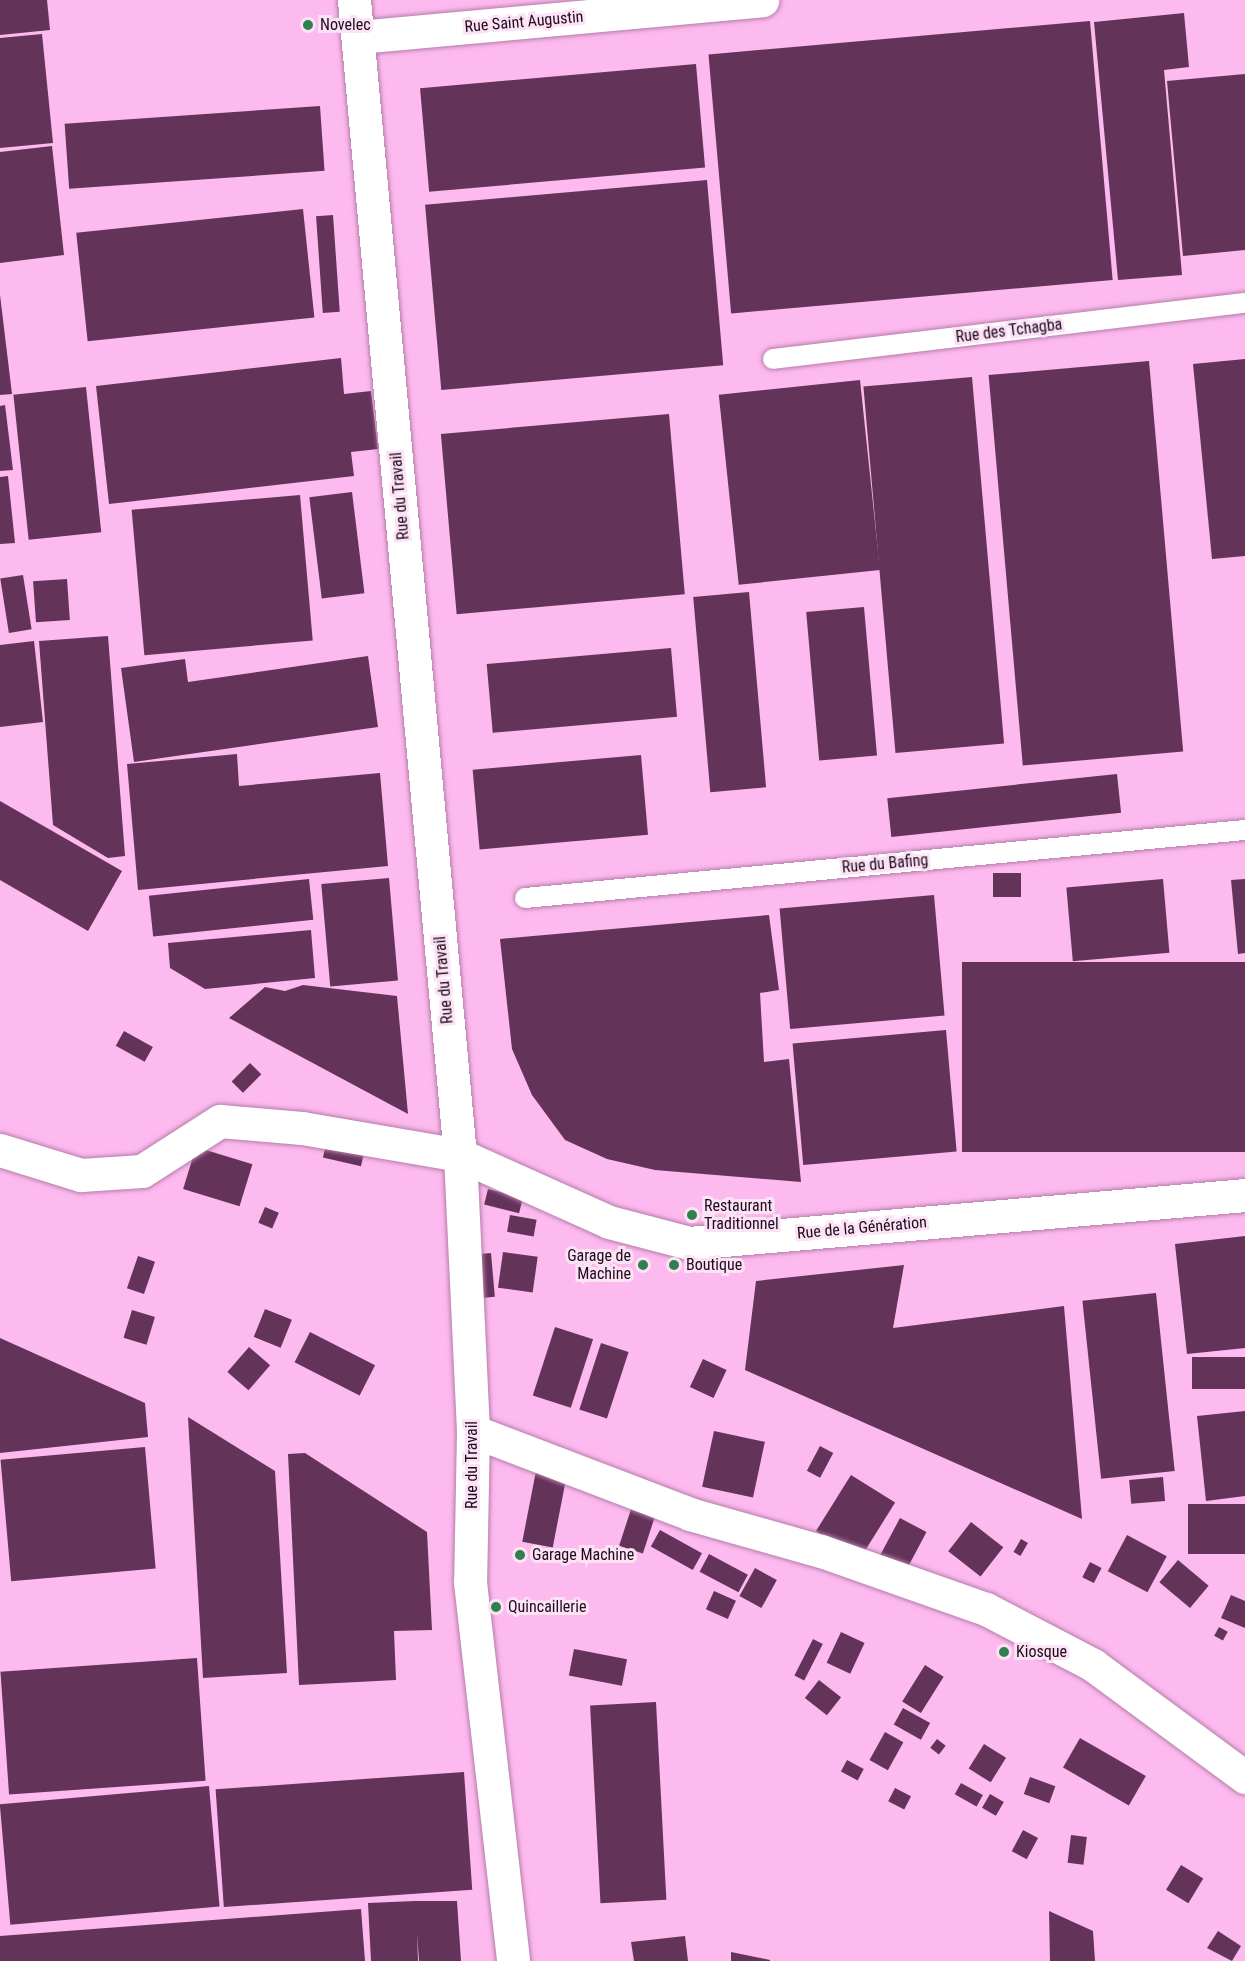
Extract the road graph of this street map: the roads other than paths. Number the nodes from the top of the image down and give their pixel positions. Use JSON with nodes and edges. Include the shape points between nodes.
{"nodes":[{"id":1,"x":354,"y":0,"type":"edge"},
{"id":2,"x":762,"y":0,"type":"edge"},
{"id":3,"x":358,"y":37,"type":"junction"},
{"id":4,"x":1245,"y":303,"type":"edge"},
{"id":5,"x":773,"y":359,"type":"dead end"},
{"id":6,"x":1245,"y":830,"type":"edge"},
{"id":7,"x":525,"y":898,"type":"dead end"},
{"id":8,"x":0,"y":1150,"type":"edge"},
{"id":9,"x":460,"y":1155,"type":"junction"},
{"id":10,"x":1245,"y":1195,"type":"edge"},
{"id":11,"x":474,"y":1431,"type":"junction"},
{"id":12,"x":1245,"y":1777,"type":"edge"},
{"id":13,"x":513,"y":1961,"type":"edge"}],
"edges":[{"from":1,"to":3,"type":"street","name":"Rue du Travail"},
{"from":2,"to":3,"type":"street","name":"Rue Saint Augustin"},
{"from":3,"to":9,"type":"street","name":"Rue du Travail"},
{"from":4,"to":5,"type":"lane","name":"Rue des Tchagba"},
{"from":6,"to":7,"type":"lane","name":"Rue du Bafing"},
{"from":8,"to":9,"type":"street","name":"Rue de la Génération","via":[[81,1175],[142,1171],[220,1121],[302,1128]]},
{"from":9,"to":10,"type":"street","name":"Rue de la Génération","via":[[609,1222],[689,1244]]},
{"from":9,"to":11,"type":"street","name":"Rue du Travail"},
{"from":11,"to":12,"type":"street","via":[[690,1514],[821,1551],[986,1609],[1093,1665]]},
{"from":11,"to":13,"type":"street","name":"Rue du Travail","via":[[471,1582]]}]}
